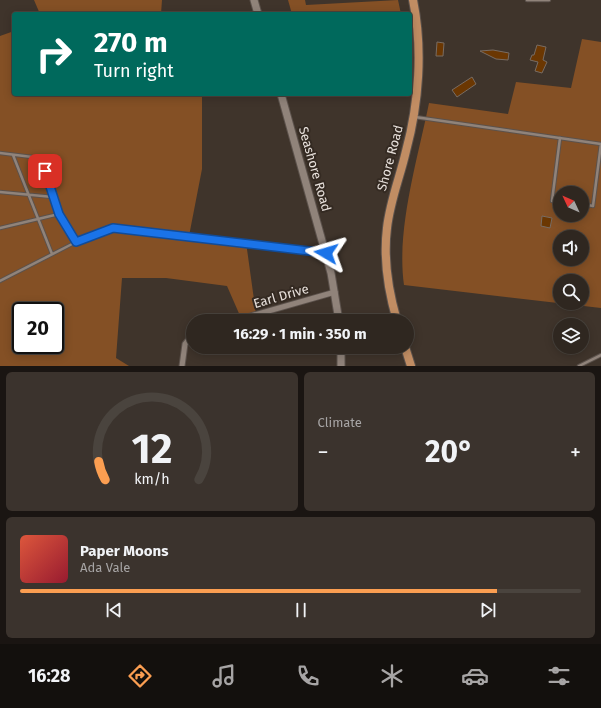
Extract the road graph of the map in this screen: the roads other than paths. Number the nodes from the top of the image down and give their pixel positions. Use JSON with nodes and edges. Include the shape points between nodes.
{"nodes":[{"id":1,"x":254,"y":0,"type":"edge"},
{"id":2,"x":413,"y":0,"type":"edge"},
{"id":3,"x":527,"y":0,"type":"edge"},
{"id":4,"x":549,"y":0,"type":"edge"},
{"id":5,"x":257,"y":12,"type":"edge"},
{"id":6,"x":282,"y":96,"type":"edge"},
{"id":7,"x":413,"y":117,"type":"junction"},
{"id":8,"x":560,"y":138,"type":"junction"},
{"id":9,"x":601,"y":144,"type":"edge"},
{"id":10,"x":0,"y":154,"type":"edge"},
{"id":11,"x":13,"y":155,"type":"junction"},
{"id":12,"x":554,"y":186,"type":"edge"},
{"id":13,"x":0,"y":192,"type":"edge"},
{"id":14,"x":29,"y":195,"type":"junction"},
{"id":15,"x":53,"y":197,"type":"junction"},
{"id":16,"x":589,"y":205,"type":"edge"},
{"id":17,"x":59,"y":214,"type":"junction"},
{"id":18,"x":38,"y":219,"type":"junction"},
{"id":19,"x":0,"y":228,"type":"edge"},
{"id":20,"x":76,"y":242,"type":"junction"},
{"id":21,"x":326,"y":253,"type":"junction"},
{"id":22,"x":52,"y":254,"type":"junction"},
{"id":23,"x":0,"y":281,"type":"edge"},
{"id":24,"x":335,"y":292,"type":"junction"},
{"id":25,"x":258,"y":314,"type":"edge"},
{"id":26,"x":338,"y":314,"type":"edge"},
{"id":27,"x":395,"y":314,"type":"edge"},
{"id":28,"x":186,"y":343,"type":"edge"},
{"id":29,"x":341,"y":354,"type":"edge"},
{"id":30,"x":407,"y":354,"type":"edge"},
{"id":31,"x":601,"y":355,"type":"edge"},
{"id":32,"x":182,"y":366,"type":"edge"},
{"id":33,"x":341,"y":366,"type":"edge"},
{"id":34,"x":411,"y":366,"type":"edge"},
{"id":35,"x":578,"y":366,"type":"edge"}],
"edges":[{"from":1,"to":5,"type":"street"},
{"from":2,"to":7,"type":"main road","name":"Shore Road","via":[[418,61]]},
{"from":3,"to":4,"type":"lane"},
{"from":6,"to":21,"type":"street","name":"Seashore Road"},
{"from":7,"to":8,"type":"lane"},
{"from":7,"to":27,"type":"main road","name":"Shore Road","via":[[391,202],[387,228],[387,276]]},
{"from":8,"to":9,"type":"lane"},
{"from":8,"to":12,"type":"lane"},
{"from":9,"to":16,"type":"lane","via":[[593,206]]},
{"from":10,"to":11,"type":"lane"},
{"from":11,"to":14,"type":"lane"},
{"from":11,"to":15,"type":"lane","via":[[40,158]]},
{"from":13,"to":14,"type":"lane"},
{"from":14,"to":15,"type":"lane"},
{"from":14,"to":18,"type":"lane"},
{"from":15,"to":17,"type":"lane"},
{"from":17,"to":18,"type":"lane"},
{"from":17,"to":20,"type":"lane"},
{"from":18,"to":19,"type":"lane"},
{"from":18,"to":22,"type":"lane"},
{"from":20,"to":21,"type":"lane","via":[[113,228]]},
{"from":20,"to":22,"type":"lane"},
{"from":21,"to":24,"type":"street","name":"Seashore Road"},
{"from":22,"to":23,"type":"lane"},
{"from":24,"to":25,"type":"street","name":"Earl Drive"},
{"from":24,"to":26,"type":"street","name":"Seashore Road"},
{"from":28,"to":32,"type":"street"},
{"from":29,"to":33,"type":"street"},
{"from":30,"to":34,"type":"main road"},
{"from":31,"to":35,"type":"lane"}]}
